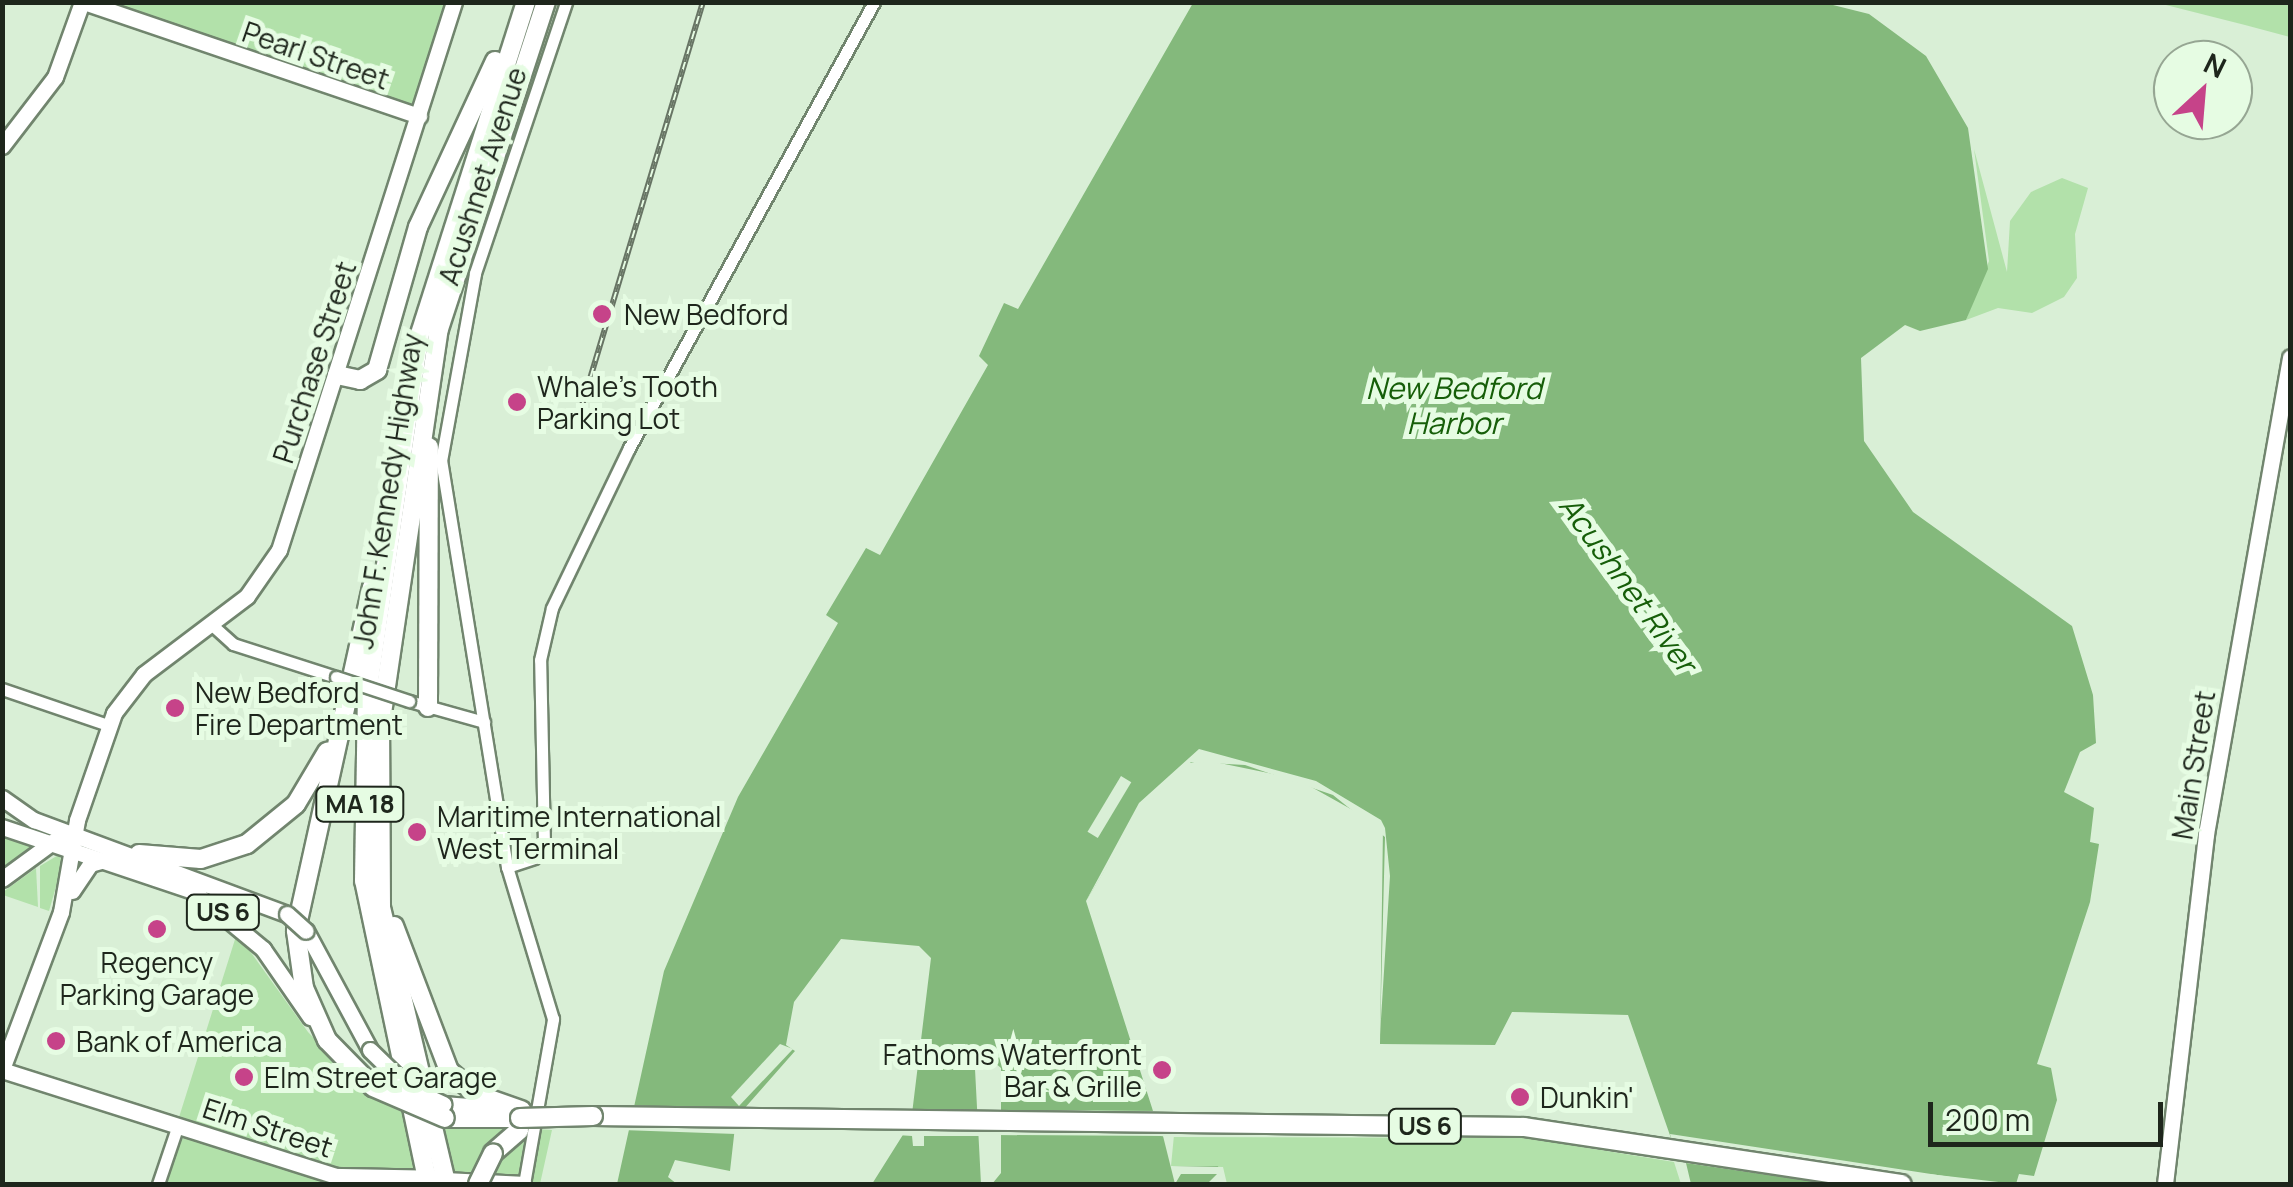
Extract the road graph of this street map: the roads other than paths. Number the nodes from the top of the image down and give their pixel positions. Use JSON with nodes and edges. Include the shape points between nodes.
{"nodes":[{"id":1,"x":83,"y":2,"type":"edge"},
{"id":2,"x":454,"y":2,"type":"edge"},
{"id":3,"x":525,"y":2,"type":"edge"},
{"id":4,"x":546,"y":2,"type":"edge"},
{"id":5,"x":566,"y":2,"type":"edge"},
{"id":6,"x":874,"y":2,"type":"edge"},
{"id":7,"x":419,"y":116,"type":"junction"},
{"id":8,"x":2,"y":146,"type":"edge"},
{"id":9,"x":433,"y":357,"type":"junction"},
{"id":10,"x":2290,"y":357,"type":"edge"},
{"id":11,"x":336,"y":375,"type":"junction"},
{"id":12,"x":395,"y":489,"type":"junction"},
{"id":13,"x":211,"y":624,"type":"junction"},
{"id":14,"x":2,"y":689,"type":"edge"},
{"id":15,"x":428,"y":707,"type":"junction"},
{"id":16,"x":484,"y":722,"type":"junction"},
{"id":17,"x":339,"y":724,"type":"junction"},
{"id":18,"x":108,"y":725,"type":"junction"},
{"id":19,"x":2,"y":798,"type":"edge"},
{"id":20,"x":2,"y":827,"type":"edge"},
{"id":21,"x":70,"y":834,"type":"junction"},
{"id":22,"x":378,"y":842,"type":"junction"},
{"id":23,"x":139,"y":854,"type":"junction"},
{"id":24,"x":111,"y":858,"type":"junction"},
{"id":25,"x":507,"y":867,"type":"junction"},
{"id":26,"x":2,"y":879,"type":"edge"},
{"id":27,"x":60,"y":912,"type":"junction"},
{"id":28,"x":327,"y":1040,"type":"junction"},
{"id":29,"x":2,"y":1069,"type":"edge"},
{"id":30,"x":444,"y":1111,"type":"junction"},
{"id":31,"x":593,"y":1116,"type":"junction"},
{"id":32,"x":518,"y":1117,"type":"junction"},
{"id":33,"x":178,"y":1126,"type":"junction"},
{"id":34,"x":437,"y":1181,"type":"edge"},
{"id":35,"x":383,"y":1182,"type":"edge"},
{"id":36,"x":524,"y":1183,"type":"edge"},
{"id":37,"x":158,"y":1184,"type":"edge"},
{"id":38,"x":478,"y":1184,"type":"edge"},
{"id":39,"x":1902,"y":1184,"type":"edge"},
{"id":40,"x":2165,"y":1184,"type":"edge"}],
"edges":[{"from":1,"to":7,"type":"main road","name":"Pearl Street"},
{"from":1,"to":8,"type":"main road","via":[[55,76]]},
{"from":2,"to":7,"type":"main road","name":"Purchase Street"},
{"from":3,"to":11,"type":"highway","via":[[424,213],[377,370],[360,380]]},
{"from":3,"to":12,"type":"highway","name":"John F. Kennedy Highway","number":"MA 18","via":[[432,281]]},
{"from":4,"to":9,"type":"highway","name":"John F. Kennedy Highway","number":"MA 18"},
{"from":5,"to":16,"type":"street","name":"Acushnet Avenue","via":[[478,260],[443,440],[443,509]]},
{"from":6,"to":25,"type":"street","via":[[629,448],[550,613],[540,666],[544,844],[534,858]]},
{"from":7,"to":11,"type":"main road","name":"Purchase Street"},
{"from":9,"to":15,"type":"highway"},
{"from":9,"to":22,"type":"highway","name":"John F. Kennedy Highway","number":"MA 18","via":[[382,714]]},
{"from":10,"to":40,"type":"main road","name":"Main Street","via":[[2206,834]]},
{"from":11,"to":13,"type":"main road","name":"Purchase Street","via":[[274,560]]},
{"from":12,"to":17,"type":"highway"},
{"from":12,"to":34,"type":"highway","name":"John F. Kennedy Highway","number":"MA 18","via":[[366,695],[362,854]]},
{"from":13,"to":15,"type":"street","bridge":true,"via":[[234,644]]},
{"from":13,"to":18,"type":"main road","name":"Purchase Street","via":[[137,681]]},
{"from":14,"to":18,"type":"street"},
{"from":15,"to":16,"type":"street"},
{"from":16,"to":25,"type":"street","name":"Acushnet Avenue"},
{"from":17,"to":23,"type":"highway","via":[[304,794],[256,840],[201,859]]},
{"from":17,"to":28,"type":"highway","via":[[296,916],[301,978]]},
{"from":18,"to":21,"type":"main road","name":"Purchase Street"},
{"from":19,"to":21,"type":"main road","number":"US 6"},
{"from":20,"to":21,"type":"main road","number":"US 6"},
{"from":21,"to":23,"type":"main road","number":"US 6"},
{"from":21,"to":24,"type":"main road","number":"US 6"},
{"from":21,"to":26,"type":"main road"},
{"from":21,"to":27,"type":"main road","name":"Purchase Street"},
{"from":22,"to":32,"type":"highway","via":[[438,1054],[462,1085]]},
{"from":22,"to":34,"type":"highway","name":"John F. Kennedy Highway","number":"MA 18","via":[[391,960]]},
{"from":23,"to":30,"type":"main road","number":"US 6","bridge":true,"via":[[287,914],[306,931],[370,1050]]},
{"from":24,"to":27,"type":"main road","via":[[86,867]]},
{"from":24,"to":28,"type":"main road","number":"US 6","via":[[181,885],[237,923]]},
{"from":25,"to":36,"type":"street","name":"Acushnet Avenue","via":[[553,1024]]},
{"from":27,"to":29,"type":"main road"},
{"from":28,"to":30,"type":"highway","number":"US 6","bridge":true,"via":[[373,1088]]},
{"from":29,"to":33,"type":"main road","name":"Elm Street"},
{"from":30,"to":32,"type":"highway","number":"US 6"},
{"from":31,"to":32,"type":"highway","number":"US 6","bridge":true},
{"from":31,"to":32,"type":"highway","number":"US 6","bridge":true},
{"from":31,"to":39,"type":"highway","number":"US 6","via":[[1524,1127]]},
{"from":32,"to":38,"type":"highway","bridge":true},
{"from":33,"to":35,"type":"main road","name":"Elm Street","via":[[336,1176]]},
{"from":33,"to":37,"type":"street"},
{"from":34,"to":35,"type":"main road","name":"Elm Street"},
{"from":34,"to":36,"type":"street","name":"Elm Street"}]}
